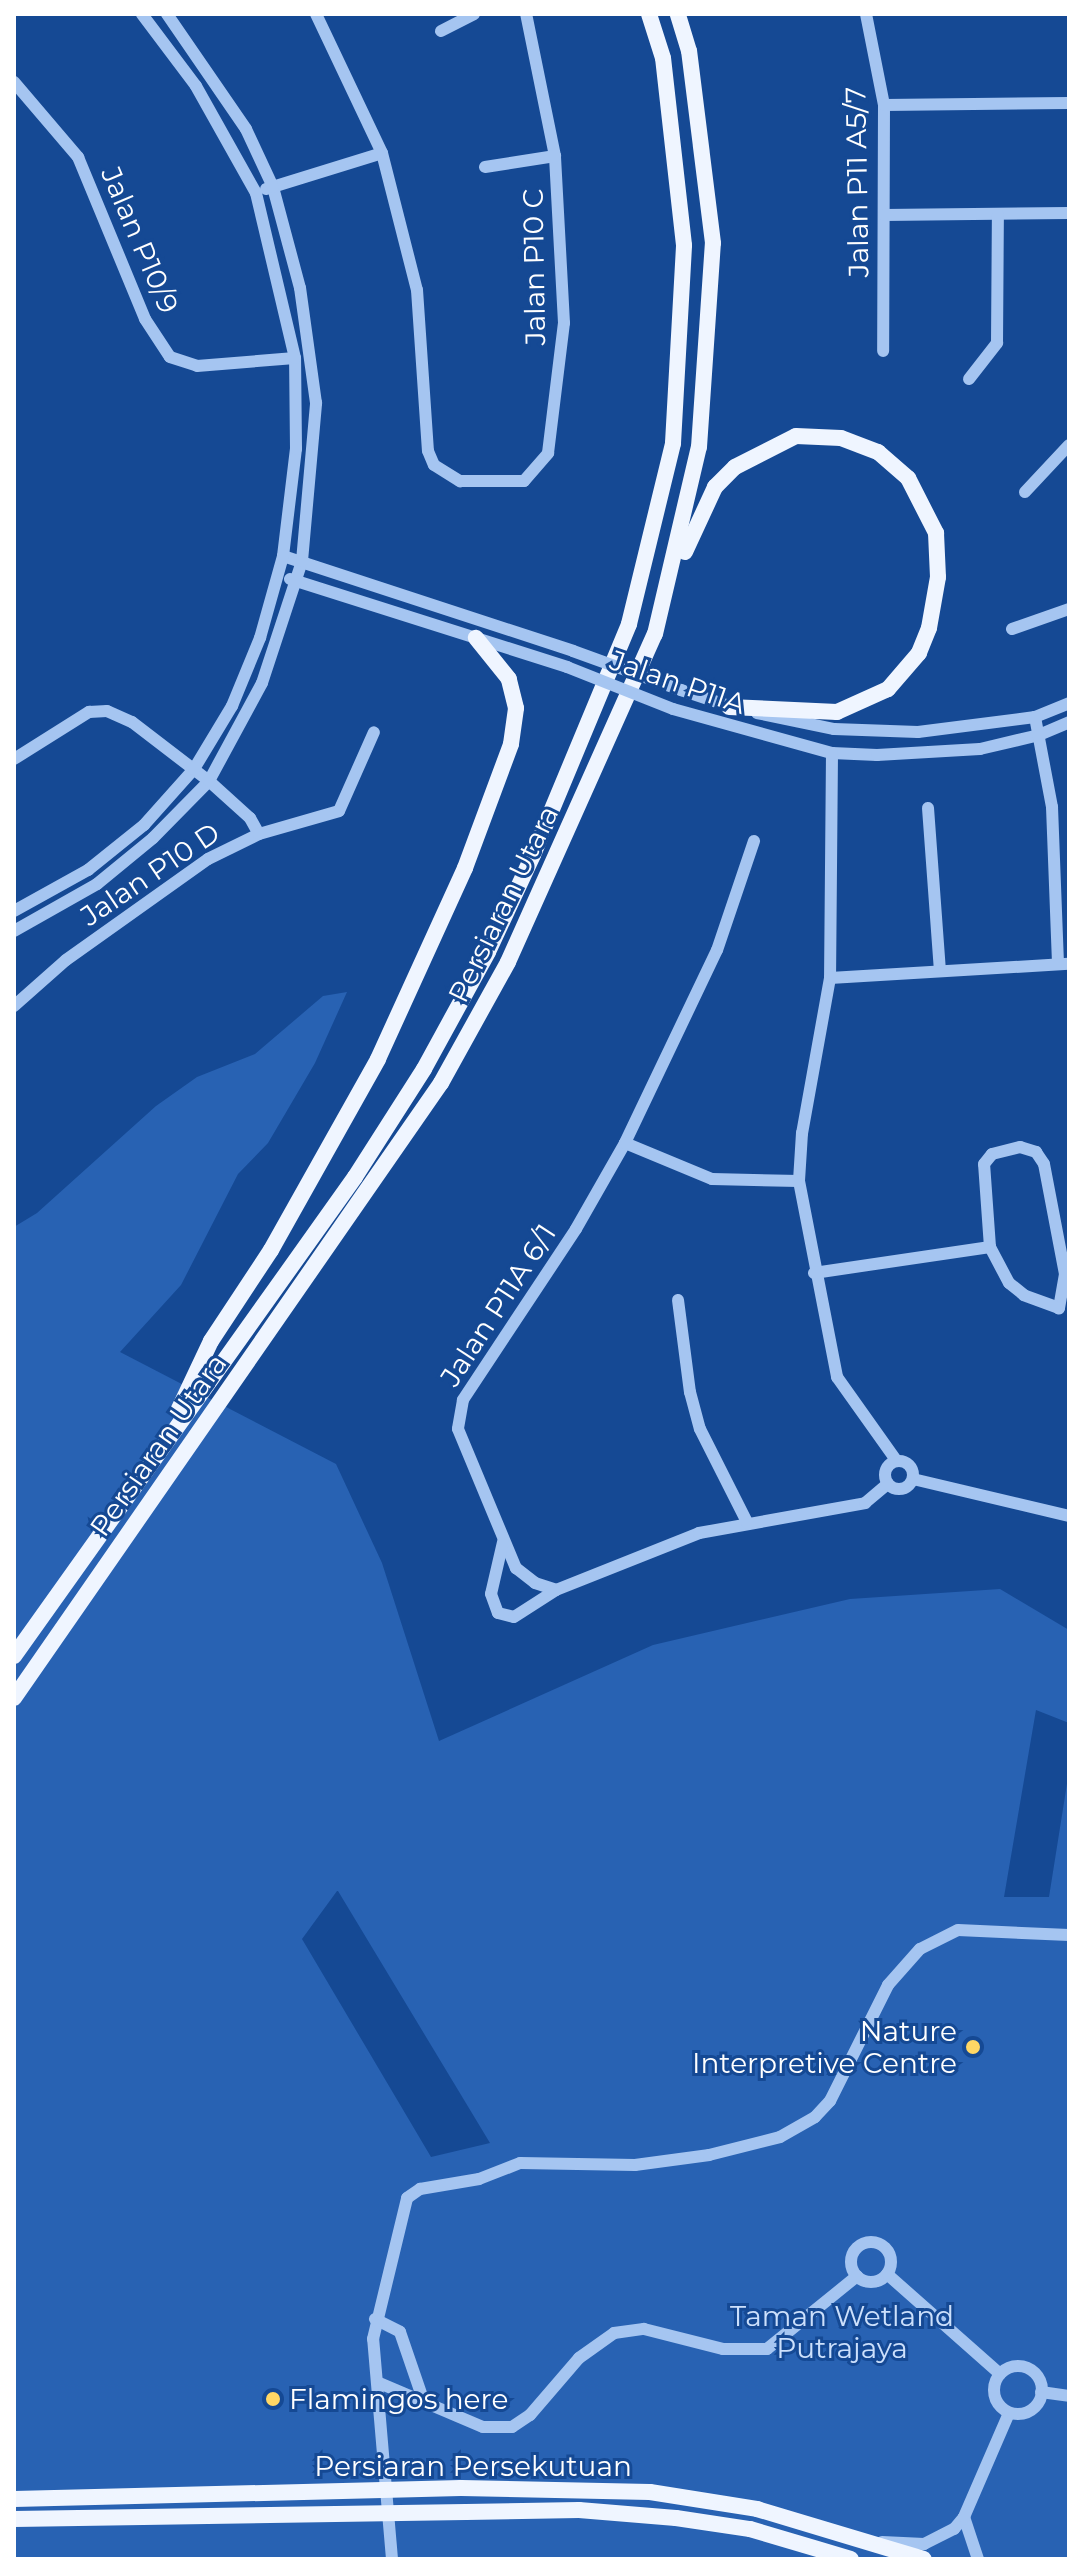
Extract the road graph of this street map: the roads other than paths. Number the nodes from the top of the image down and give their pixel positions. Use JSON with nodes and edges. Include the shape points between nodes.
{"nodes":[{"id":1,"x":142,"y":14,"type":"edge"},
{"id":2,"x":167,"y":14,"type":"edge"},
{"id":3,"x":316,"y":14,"type":"edge"},
{"id":4,"x":474,"y":14,"type":"edge"},
{"id":5,"x":526,"y":14,"type":"edge"},
{"id":6,"x":649,"y":14,"type":"edge"},
{"id":7,"x":678,"y":14,"type":"edge"},
{"id":8,"x":688,"y":14,"type":"edge"},
{"id":9,"x":866,"y":14,"type":"edge"},
{"id":10,"x":441,"y":31,"type":"dead end"},
{"id":11,"x":689,"y":51,"type":"junction"},
{"id":12,"x":14,"y":82,"type":"edge"},
{"id":13,"x":1069,"y":103,"type":"edge"},
{"id":14,"x":884,"y":105,"type":"junction"},
{"id":15,"x":382,"y":153,"type":"junction"},
{"id":16,"x":555,"y":156,"type":"junction"},
{"id":17,"x":485,"y":167,"type":"dead end"},
{"id":18,"x":273,"y":187,"type":"junction"},
{"id":19,"x":256,"y":193,"type":"junction"},
{"id":20,"x":1069,"y":213,"type":"edge"},
{"id":21,"x":884,"y":215,"type":"junction"},
{"id":22,"x":998,"y":215,"type":"junction"},
{"id":23,"x":883,"y":351,"type":"dead end"},
{"id":24,"x":295,"y":358,"type":"junction"},
{"id":25,"x":969,"y":379,"type":"dead end"},
{"id":26,"x":1069,"y":445,"type":"edge"},
{"id":27,"x":1025,"y":492,"type":"dead end"},
{"id":28,"x":283,"y":556,"type":"junction"},
{"id":29,"x":302,"y":561,"type":"junction"},
{"id":30,"x":280,"y":575,"type":"junction"},
{"id":31,"x":296,"y":580,"type":"junction"},
{"id":32,"x":669,"y":589,"type":"junction"},
{"id":33,"x":1069,"y":609,"type":"edge"},
{"id":34,"x":1012,"y":629,"type":"dead end"},
{"id":35,"x":476,"y":638,"type":"junction"},
{"id":36,"x":1069,"y":703,"type":"edge"},
{"id":37,"x":729,"y":707,"type":"junction"},
{"id":38,"x":1035,"y":717,"type":"junction"},
{"id":39,"x":1069,"y":722,"type":"edge"},
{"id":40,"x":374,"y":732,"type":"dead end"},
{"id":41,"x":1039,"y":735,"type":"junction"},
{"id":42,"x":832,"y":753,"type":"junction"},
{"id":43,"x":14,"y":759,"type":"edge"},
{"id":44,"x":194,"y":769,"type":"junction"},
{"id":45,"x":209,"y":781,"type":"junction"},
{"id":46,"x":928,"y":808,"type":"dead end"},
{"id":47,"x":259,"y":834,"type":"junction"},
{"id":48,"x":754,"y":841,"type":"dead end"},
{"id":49,"x":14,"y":911,"type":"edge"},
{"id":50,"x":14,"y":931,"type":"edge"},
{"id":51,"x":1063,"y":964,"type":"edge"},
{"id":52,"x":940,"y":971,"type":"junction"},
{"id":53,"x":830,"y":978,"type":"junction"},
{"id":54,"x":14,"y":1006,"type":"edge"},
{"id":55,"x":625,"y":1143,"type":"junction"},
{"id":56,"x":799,"y":1181,"type":"junction"},
{"id":57,"x":990,"y":1247,"type":"junction"},
{"id":58,"x":814,"y":1273,"type":"junction"},
{"id":59,"x":678,"y":1300,"type":"dead end"},
{"id":60,"x":1064,"y":1310,"type":"edge"},
{"id":61,"x":160,"y":1449,"type":"junction"},
{"id":62,"x":896,"y":1460,"type":"junction"},
{"id":63,"x":913,"y":1479,"type":"junction"},
{"id":64,"x":888,"y":1484,"type":"junction"},
{"id":65,"x":1069,"y":1516,"type":"edge"},
{"id":66,"x":748,"y":1524,"type":"junction"},
{"id":67,"x":503,"y":1542,"type":"junction"},
{"id":68,"x":556,"y":1590,"type":"junction"},
{"id":69,"x":14,"y":1656,"type":"edge"},
{"id":70,"x":14,"y":1698,"type":"edge"},
{"id":71,"x":1069,"y":1935,"type":"edge"},
{"id":72,"x":887,"y":2274,"type":"junction"},
{"id":73,"x":857,"y":2276,"type":"junction"},
{"id":74,"x":375,"y":2319,"type":"junction"},
{"id":75,"x":1000,"y":2374,"type":"junction"},
{"id":76,"x":377,"y":2382,"type":"junction"},
{"id":77,"x":1041,"y":2392,"type":"junction"},
{"id":78,"x":1069,"y":2396,"type":"edge"},
{"id":79,"x":424,"y":2402,"type":"junction"},
{"id":80,"x":1009,"y":2413,"type":"junction"},
{"id":81,"x":14,"y":2499,"type":"edge"},
{"id":82,"x":964,"y":2517,"type":"junction"},
{"id":83,"x":14,"y":2519,"type":"edge"},
{"id":84,"x":879,"y":2542,"type":"junction"},
{"id":85,"x":392,"y":2559,"type":"edge"},
{"id":86,"x":851,"y":2559,"type":"edge"},
{"id":87,"x":924,"y":2559,"type":"edge"},
{"id":88,"x":978,"y":2559,"type":"edge"}],
"edges":[{"from":1,"to":19,"type":"street","via":[[196,86]]},
{"from":2,"to":18,"type":"street","via":[[246,129]]},
{"from":3,"to":15,"type":"street","name":"Jalan P10 C"},
{"from":4,"to":10,"type":"street"},
{"from":5,"to":16,"type":"street","name":"Jalan P10 C"},
{"from":6,"to":61,"type":"main road","name":"Persiaran Utara","via":[[663,58],[684,245],[673,443],[629,624],[533,855],[424,1069],[355,1177]]},
{"from":7,"to":11,"type":"main road","name":"Persiaran Utara"},
{"from":8,"to":11,"type":"main road"},
{"from":9,"to":14,"type":"street","name":"Jalan P11 A5/7"},
{"from":11,"to":32,"type":"main road","name":"Persiaran Utara","via":[[713,243],[699,447]]},
{"from":12,"to":24,"type":"street","name":"Jalan P10/9","via":[[78,157],[145,319],[170,357],[197,366]]},
{"from":13,"to":14,"type":"street"},
{"from":14,"to":21,"type":"street","name":"Jalan P11 A5/7"},
{"from":15,"to":16,"type":"street","name":"Jalan P10 C","via":[[417,290],[428,451],[444,475],[460,481],[524,481],[548,453],[564,323]]},
{"from":15,"to":18,"type":"street"},
{"from":16,"to":17,"type":"street"},
{"from":18,"to":19,"type":"street"},
{"from":18,"to":29,"type":"street","via":[[300,288],[316,403]]},
{"from":19,"to":24,"type":"street"},
{"from":20,"to":22,"type":"street"},
{"from":21,"to":22,"type":"street"},
{"from":21,"to":23,"type":"street","name":"Jalan P11 A5/7"},
{"from":22,"to":25,"type":"street","via":[[997,343]]},
{"from":24,"to":28,"type":"street","via":[[296,449]]},
{"from":26,"to":27,"type":"street"},
{"from":28,"to":29,"type":"street","name":"Jalan P11A"},
{"from":28,"to":30,"type":"street"},
{"from":29,"to":31,"type":"street"},
{"from":29,"to":37,"type":"street","name":"Jalan P11A","bridge":true},
{"from":30,"to":31,"type":"street","name":"Jalan P11A"},
{"from":30,"to":44,"type":"street","via":[[232,706]]},
{"from":31,"to":35,"type":"street","name":"Jalan P11A"},
{"from":31,"to":45,"type":"street","via":[[262,683]]},
{"from":32,"to":37,"type":"main road","via":[[715,487],[735,467],[778,442],[822,435],[859,443],[892,463],[920,495],[936,533],[938,577],[929,628],[906,670],[867,703],[837,712]]},
{"from":32,"to":70,"type":"main road","name":"Persiaran Utara","via":[[655,634],[508,962],[441,1083]]},
{"from":33,"to":34,"type":"street"},
{"from":35,"to":42,"type":"street","name":"Jalan P11A","bridge":true,"via":[[673,709]]},
{"from":35,"to":61,"type":"main road","via":[[504,669],[516,708],[511,744],[465,868],[378,1059],[279,1237],[211,1341]]},
{"from":36,"to":38,"type":"street","name":"Jalan P11A"},
{"from":37,"to":38,"type":"street","name":"Jalan P11A","via":[[876,733],[977,727]]},
{"from":38,"to":41,"type":"street"},
{"from":39,"to":41,"type":"street","name":"Jalan P11A"},
{"from":40,"to":47,"type":"street","name":"Jalan P10 D","via":[[339,811]]},
{"from":41,"to":42,"type":"street","name":"Jalan P11A","via":[[920,754]]},
{"from":41,"to":51,"type":"street","via":[[1052,807]]},
{"from":42,"to":53,"type":"street"},
{"from":43,"to":44,"type":"street","via":[[89,712],[107,711],[132,722]]},
{"from":44,"to":45,"type":"street"},
{"from":44,"to":49,"type":"street","via":[[144,825],[88,870]]},
{"from":45,"to":47,"type":"street","via":[[250,818]]},
{"from":45,"to":50,"type":"street","via":[[153,838],[97,884]]},
{"from":46,"to":52,"type":"street"},
{"from":47,"to":54,"type":"street","name":"Jalan P10 D","via":[[208,859],[66,960]]},
{"from":48,"to":55,"type":"street","name":"Jalan P11A 6/1","via":[[717,950]]},
{"from":51,"to":52,"type":"street"},
{"from":52,"to":53,"type":"street"},
{"from":53,"to":56,"type":"street","via":[[802,1133]]},
{"from":55,"to":56,"type":"street","via":[[712,1179]]},
{"from":55,"to":67,"type":"street","name":"Jalan P11A 6/1","via":[[458,1414],[458,1429]]},
{"from":56,"to":58,"type":"street"},
{"from":57,"to":58,"type":"street"},
{"from":57,"to":60,"type":"street","via":[[1009,1283],[1024,1295]]},
{"from":57,"to":60,"type":"street","via":[[984,1164],[992,1154],[1020,1147],[1036,1152],[1044,1164],[1065,1274]]},
{"from":58,"to":62,"type":"street","via":[[837,1377]]},
{"from":59,"to":66,"type":"street","via":[[700,1429]]},
{"from":61,"to":69,"type":"main road","name":"Persiaran Utara"},
{"from":62,"to":63,"type":"street","via":[[913,1469]]},
{"from":62,"to":64,"type":"street","via":[[884,1475]]},
{"from":63,"to":64,"type":"street","via":[[907,1487]]},
{"from":63,"to":65,"type":"street"},
{"from":64,"to":66,"type":"street","via":[[865,1503]]},
{"from":66,"to":68,"type":"street","via":[[699,1533]]},
{"from":67,"to":68,"type":"street","name":"Jalan P11A 6/1","via":[[524,1577]]},
{"from":67,"to":68,"type":"street","via":[[491,1594],[498,1613],[514,1617]]},
{"from":71,"to":74,"type":"street","via":[[958,1930],[920,1949],[888,1985],[830,2101],[815,2117],[780,2137],[709,2155],[635,2165],[520,2163],[479,2179],[420,2189],[401,2211]]},
{"from":72,"to":73,"type":"street","via":[[872,2282]]},
{"from":72,"to":73,"type":"street","via":[[887,2249],[871,2241],[855,2250],[851,2259]]},
{"from":72,"to":75,"type":"street"},
{"from":73,"to":79,"type":"street","via":[[767,2349],[723,2349],[644,2329],[614,2333],[579,2358],[530,2415],[512,2427],[483,2427]]},
{"from":74,"to":76,"type":"street"},
{"from":74,"to":79,"type":"street","via":[[400,2332]]},
{"from":75,"to":77,"type":"street","via":[[1017,2366],[1027,2368]]},
{"from":75,"to":80,"type":"street","via":[[994,2396]]},
{"from":76,"to":79,"type":"street"},
{"from":76,"to":85,"type":"street"},
{"from":77,"to":78,"type":"street"},
{"from":77,"to":80,"type":"street","via":[[1030,2411]]},
{"from":80,"to":82,"type":"street"},
{"from":81,"to":84,"type":"main road","name":"Persiaran Persekutuan","bridge":true,"via":[[461,2488],[650,2492],[757,2509]]},
{"from":82,"to":84,"type":"street","via":[[947,2534],[924,2544]]},
{"from":82,"to":88,"type":"street"},
{"from":83,"to":86,"type":"main road","name":"Persiaran Persekutuan","bridge":true,"via":[[579,2510],[750,2529]]},
{"from":84,"to":87,"type":"main road","name":"Persiaran Persekutuan"}]}
